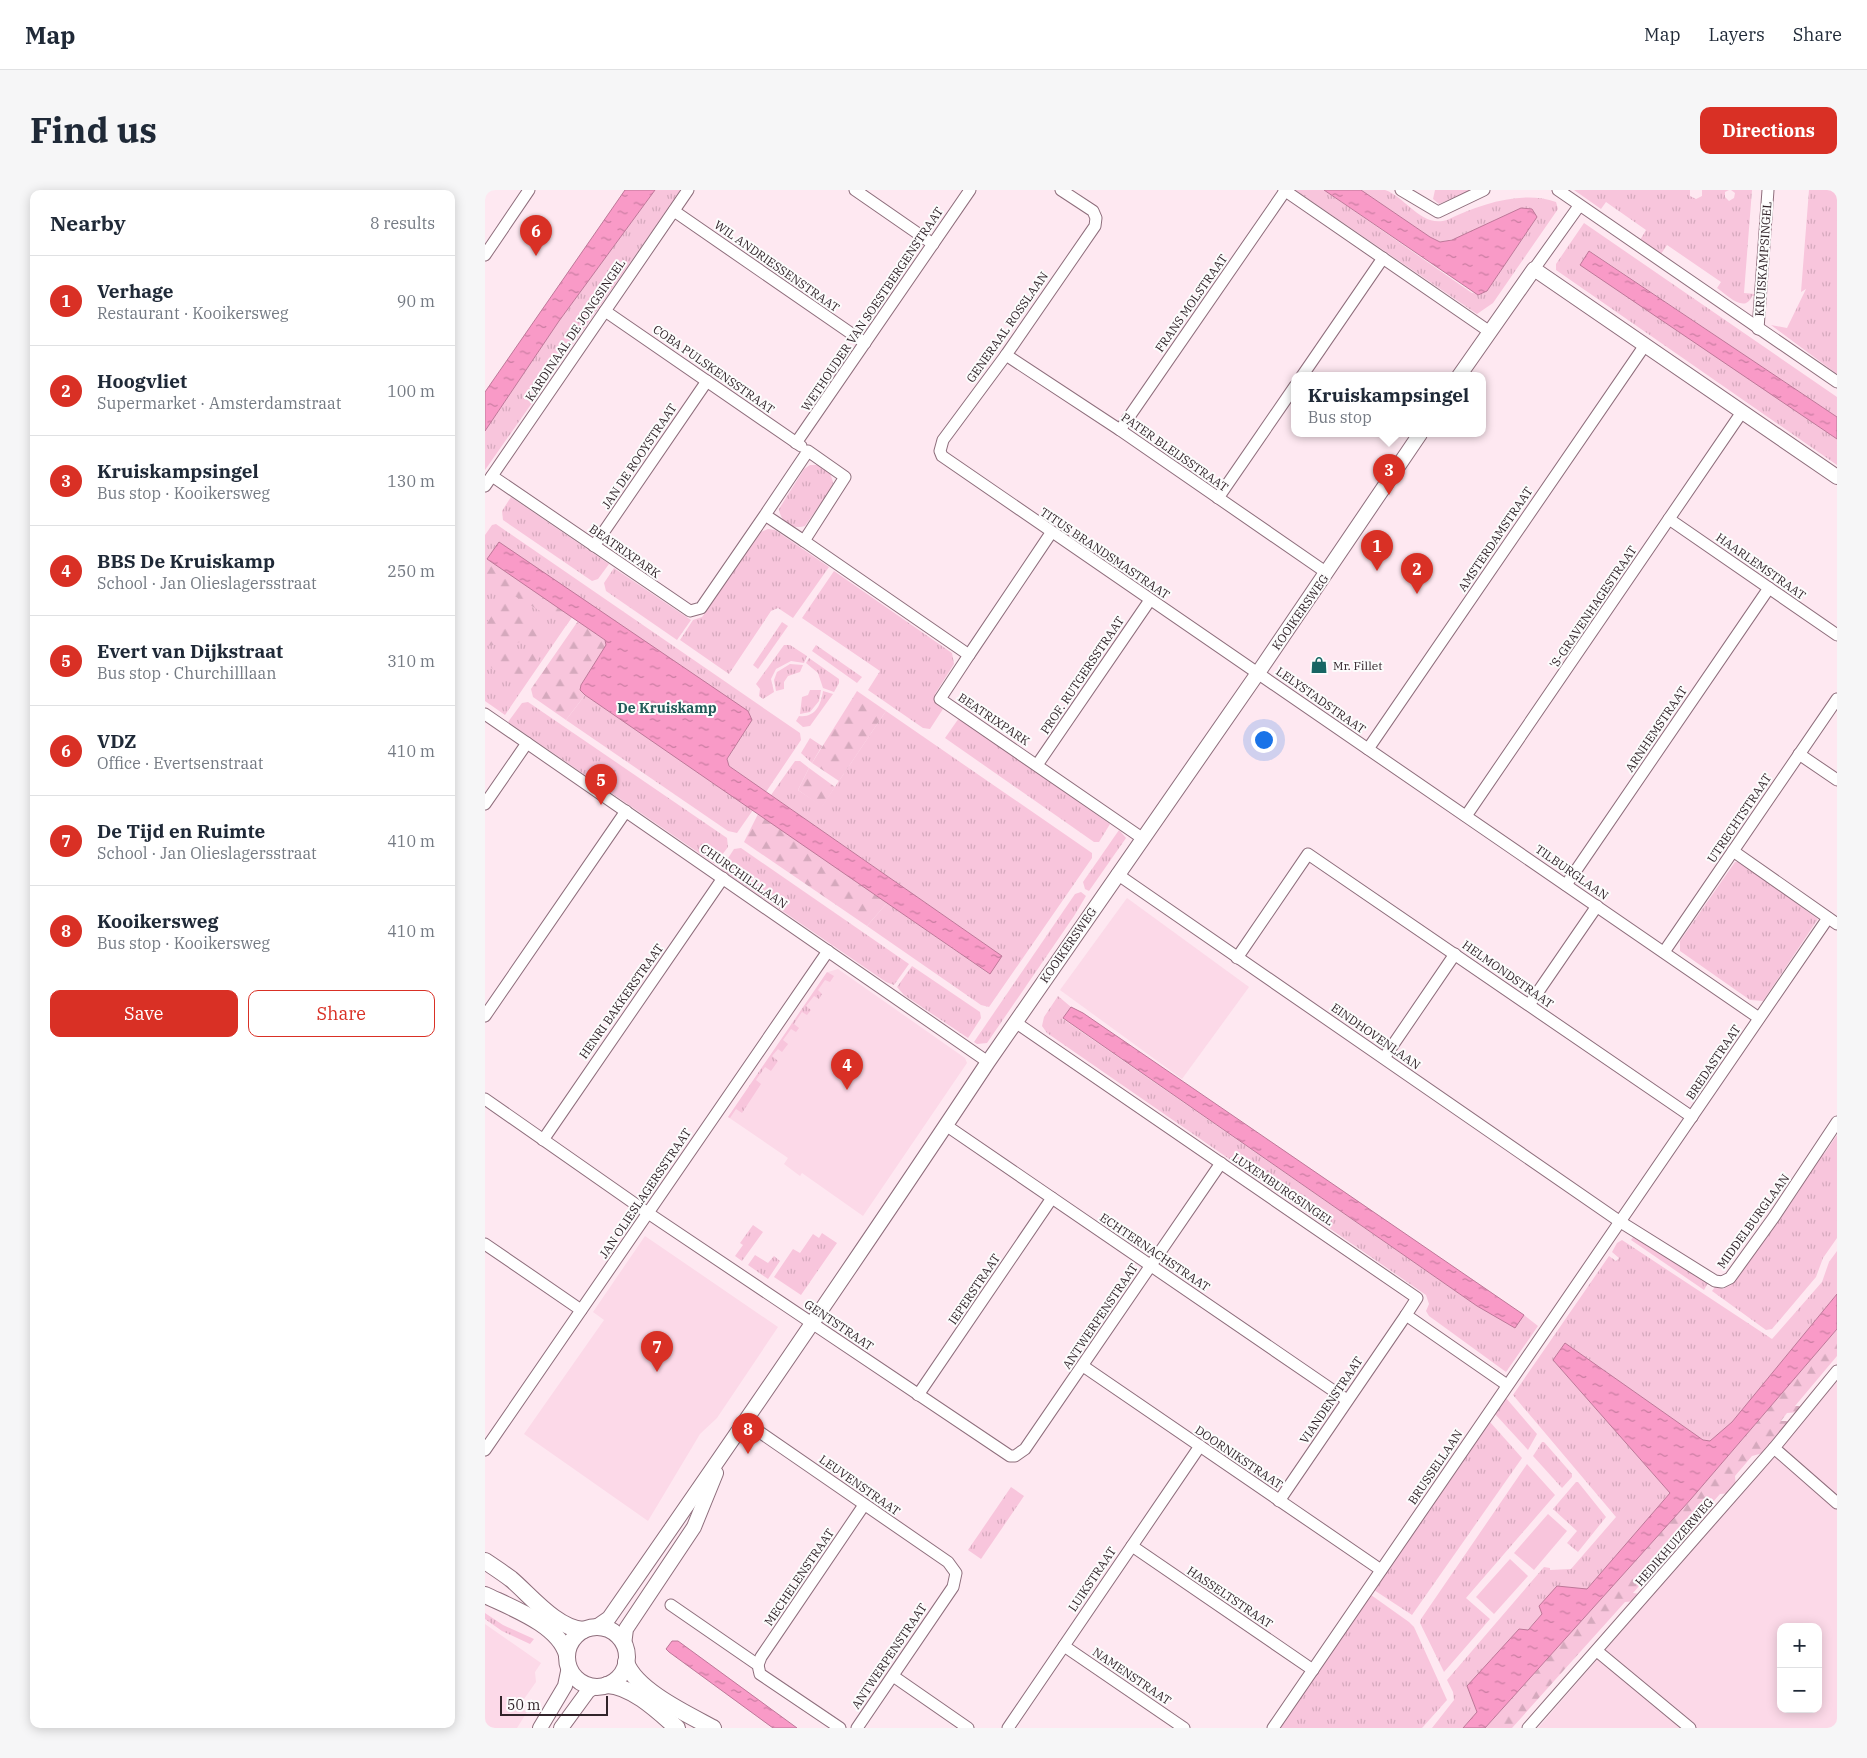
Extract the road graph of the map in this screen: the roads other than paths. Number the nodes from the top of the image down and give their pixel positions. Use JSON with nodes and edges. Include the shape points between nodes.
{"nodes":[{"id":1,"x":529,"y":190,"type":"edge"},
{"id":2,"x":688,"y":190,"type":"edge"},
{"id":3,"x":855,"y":190,"type":"edge"},
{"id":4,"x":970,"y":190,"type":"edge"},
{"id":5,"x":1061,"y":190,"type":"edge"},
{"id":6,"x":1284,"y":190,"type":"edge"},
{"id":7,"x":1401,"y":190,"type":"edge"},
{"id":8,"x":1484,"y":190,"type":"edge"},
{"id":9,"x":1558,"y":190,"type":"edge"},
{"id":10,"x":1768,"y":190,"type":"edge"},
{"id":11,"x":1579,"y":206,"type":"junction"},
{"id":12,"x":674,"y":211,"type":"junction"},
{"id":13,"x":933,"y":244,"type":"junction"},
{"id":14,"x":485,"y":255,"type":"edge"},
{"id":15,"x":1383,"y":258,"type":"junction"},
{"id":16,"x":1534,"y":269,"type":"junction"},
{"id":17,"x":605,"y":311,"type":"junction"},
{"id":18,"x":1758,"y":329,"type":"junction"},
{"id":19,"x":1490,"y":332,"type":"junction"},
{"id":20,"x":865,"y":343,"type":"junction"},
{"id":21,"x":1645,"y":345,"type":"junction"},
{"id":22,"x":1005,"y":356,"type":"junction"},
{"id":23,"x":1305,"y":372,"type":"edge"},
{"id":24,"x":1462,"y":372,"type":"edge"},
{"id":25,"x":707,"y":381,"type":"junction"},
{"id":26,"x":1837,"y":382,"type":"edge"},
{"id":27,"x":1291,"y":392,"type":"edge"},
{"id":28,"x":1742,"y":412,"type":"junction"},
{"id":29,"x":1120,"y":430,"type":"junction"},
{"id":30,"x":1418,"y":437,"type":"edge"},
{"id":31,"x":796,"y":443,"type":"junction"},
{"id":32,"x":808,"y":451,"type":"junction"},
{"id":33,"x":940,"y":452,"type":"joint"},
{"id":34,"x":1837,"y":478,"type":"edge"},
{"id":35,"x":488,"y":481,"type":"edge"},
{"id":36,"x":1218,"y":498,"type":"junction"},
{"id":37,"x":765,"y":515,"type":"junction"},
{"id":38,"x":1669,"y":519,"type":"junction"},
{"id":39,"x":1051,"y":533,"type":"junction"},
{"id":40,"x":804,"y":542,"type":"junction"},
{"id":41,"x":594,"y":546,"type":"junction"},
{"id":42,"x":1327,"y":573,"type":"junction"},
{"id":43,"x":1769,"y":588,"type":"junction"},
{"id":44,"x":1150,"y":600,"type":"junction"},
{"id":45,"x":1837,"y":635,"type":"edge"},
{"id":46,"x":969,"y":655,"type":"junction"},
{"id":47,"x":1258,"y":673,"type":"junction"},
{"id":48,"x":1837,"y":699,"type":"edge"},
{"id":49,"x":485,"y":714,"type":"edge"},
{"id":50,"x":527,"y":743,"type":"junction"},
{"id":51,"x":1368,"y":749,"type":"junction"},
{"id":52,"x":1799,"y":754,"type":"junction"},
{"id":53,"x":1037,"y":765,"type":"junction"},
{"id":54,"x":1837,"y":780,"type":"edge"},
{"id":55,"x":485,"y":804,"type":"edge"},
{"id":56,"x":626,"y":811,"type":"junction"},
{"id":57,"x":1466,"y":816,"type":"junction"},
{"id":58,"x":1142,"y":838,"type":"junction"},
{"id":59,"x":1733,"y":851,"type":"junction"},
{"id":60,"x":1117,"y":874,"type":"junction"},
{"id":61,"x":723,"y":878,"type":"junction"},
{"id":62,"x":1566,"y":885,"type":"junction"},
{"id":63,"x":1597,"y":906,"type":"junction"},
{"id":64,"x":1833,"y":921,"type":"edge"},
{"id":65,"x":828,"y":951,"type":"junction"},
{"id":66,"x":1664,"y":952,"type":"junction"},
{"id":67,"x":1455,"y":954,"type":"junction"},
{"id":68,"x":1237,"y":958,"type":"junction"},
{"id":69,"x":1529,"y":1005,"type":"junction"},
{"id":70,"x":485,"y":1016,"type":"edge"},
{"id":71,"x":1759,"y":1018,"type":"junction"},
{"id":72,"x":1015,"y":1022,"type":"junction"},
{"id":73,"x":1384,"y":1058,"type":"junction"},
{"id":74,"x":988,"y":1062,"type":"junction"},
{"id":75,"x":485,"y":1099,"type":"edge"},
{"id":76,"x":1692,"y":1118,"type":"junction"},
{"id":77,"x":1837,"y":1122,"type":"edge"},
{"id":78,"x":947,"y":1126,"type":"junction"},
{"id":79,"x":543,"y":1140,"type":"junction"},
{"id":80,"x":1221,"y":1163,"type":"junction"},
{"id":81,"x":1052,"y":1198,"type":"junction"},
{"id":82,"x":648,"y":1213,"type":"junction"},
{"id":83,"x":1619,"y":1220,"type":"junction"},
{"id":84,"x":485,"y":1244,"type":"edge"},
{"id":85,"x":1151,"y":1266,"type":"junction"},
{"id":86,"x":581,"y":1310,"type":"junction"},
{"id":87,"x":1406,"y":1315,"type":"junction"},
{"id":88,"x":812,"y":1323,"type":"junction"},
{"id":89,"x":1083,"y":1366,"type":"junction"},
{"id":90,"x":1837,"y":1371,"type":"edge"},
{"id":91,"x":1507,"y":1385,"type":"junction"},
{"id":92,"x":918,"y":1395,"type":"junction"},
{"id":93,"x":1347,"y":1400,"type":"junction"},
{"id":94,"x":745,"y":1422,"type":"junction"},
{"id":95,"x":1200,"y":1446,"type":"junction"},
{"id":96,"x":1773,"y":1448,"type":"junction"},
{"id":97,"x":485,"y":1450,"type":"edge"},
{"id":98,"x":1015,"y":1456,"type":"joint"},
{"id":99,"x":720,"y":1458,"type":"junction"},
{"id":100,"x":1279,"y":1501,"type":"junction"},
{"id":101,"x":1837,"y":1503,"type":"edge"},
{"id":102,"x":865,"y":1505,"type":"junction"},
{"id":103,"x":1132,"y":1546,"type":"junction"},
{"id":104,"x":485,"y":1561,"type":"edge"},
{"id":105,"x":1381,"y":1570,"type":"junction"},
{"id":106,"x":956,"y":1573,"type":"joint"},
{"id":107,"x":485,"y":1595,"type":"edge"},
{"id":108,"x":671,"y":1605,"type":"dead end"},
{"id":109,"x":590,"y":1629,"type":"junction"},
{"id":110,"x":624,"y":1645,"type":"junction"},
{"id":111,"x":1064,"y":1646,"type":"junction"},
{"id":112,"x":1597,"y":1652,"type":"junction"},
{"id":113,"x":568,"y":1661,"type":"junction"},
{"id":114,"x":626,"y":1662,"type":"junction"},
{"id":115,"x":758,"y":1665,"type":"junction"},
{"id":116,"x":1313,"y":1670,"type":"junction"},
{"id":117,"x":893,"y":1676,"type":"junction"},
{"id":118,"x":602,"y":1686,"type":"junction"},
{"id":119,"x":540,"y":1728,"type":"edge"},
{"id":120,"x":561,"y":1728,"type":"edge"},
{"id":121,"x":677,"y":1728,"type":"edge"},
{"id":122,"x":713,"y":1728,"type":"edge"},
{"id":123,"x":840,"y":1728,"type":"edge"},
{"id":124,"x":857,"y":1728,"type":"edge"},
{"id":125,"x":968,"y":1728,"type":"edge"},
{"id":126,"x":1008,"y":1728,"type":"edge"},
{"id":127,"x":1184,"y":1728,"type":"edge"},
{"id":128,"x":1273,"y":1728,"type":"edge"},
{"id":129,"x":1528,"y":1728,"type":"edge"},
{"id":130,"x":1690,"y":1728,"type":"edge"}],
"edges":[{"from":1,"to":14,"type":"street"},
{"from":2,"to":12,"type":"street","name":"KARDINAAL DE JONGSINGEL"},
{"from":3,"to":13,"type":"street"},
{"from":4,"to":13,"type":"street","name":"WETHOUDER VAN SOESTBERGENSTRAAT"},
{"from":5,"to":22,"type":"street","name":"GENERAAL ROSSLAAN","via":[[1093,211],[1095,226]]},
{"from":6,"to":15,"type":"street"},
{"from":6,"to":29,"type":"street","name":"FRANS MOLSTRAAT"},
{"from":7,"to":8,"type":"street","via":[[1438,212]]},
{"from":9,"to":11,"type":"street","name":"KRUISKAMPSINGEL"},
{"from":10,"to":18,"type":"street","name":"KRUISKAMPSINGEL"},
{"from":11,"to":16,"type":"street"},
{"from":11,"to":18,"type":"street","name":"KRUISKAMPSINGEL"},
{"from":12,"to":17,"type":"street","name":"KARDINAAL DE JONGSINGEL"},
{"from":12,"to":20,"type":"street","name":"WIL ANDRIESSENSTRAAT"},
{"from":13,"to":20,"type":"street","name":"WETHOUDER VAN SOESTBERGENSTRAAT"},
{"from":15,"to":19,"type":"street"},
{"from":15,"to":23,"type":"street"},
{"from":16,"to":19,"type":"street"},
{"from":16,"to":21,"type":"street"},
{"from":17,"to":25,"type":"street","name":"COBA PULSKENSSTRAAT"},
{"from":17,"to":35,"type":"street","name":"KARDINAAL DE JONGSINGEL"},
{"from":18,"to":26,"type":"street","name":"KRUISKAMPSINGEL"},
{"from":19,"to":24,"type":"street"},
{"from":20,"to":31,"type":"street","name":"WETHOUDER VAN SOESTBERGENSTRAAT"},
{"from":21,"to":28,"type":"street"},
{"from":21,"to":51,"type":"street","name":"AMSTERDAMSTRAAT"},
{"from":22,"to":29,"type":"street","name":"PATER BLEIJSSTRAAT"},
{"from":22,"to":33,"type":"street","name":"GENERAAL ROSSLAAN","via":[[943,440]]},
{"from":25,"to":31,"type":"street","name":"COBA PULSKENSSTRAAT"},
{"from":25,"to":41,"type":"street","name":"JAN DE ROOYSTRAAT"},
{"from":27,"to":36,"type":"street"},
{"from":28,"to":34,"type":"street"},
{"from":28,"to":38,"type":"street","name":"'S-GRAVENHAGESTRAAT"},
{"from":29,"to":36,"type":"street","name":"PATER BLEIJSSTRAAT"},
{"from":30,"to":42,"type":"street","name":"KOOIKERSWEG"},
{"from":31,"to":32,"type":"street","name":"COBA PULSKENSSTRAAT"},
{"from":32,"to":37,"type":"street","name":"BEATRIXPARK"},
{"from":32,"to":40,"type":"street","via":[[845,477]]},
{"from":33,"to":39,"type":"street","name":"TITUS BRANDSMASTRAAT","via":[[945,460]]},
{"from":35,"to":41,"type":"street","name":"BEATRIXPARK"},
{"from":36,"to":42,"type":"street","name":"PATER BLEIJSSTRAAT"},
{"from":37,"to":40,"type":"street"},
{"from":37,"to":41,"type":"street","name":"BEATRIXPARK","via":[[709,598],[695,611],[685,609]]},
{"from":38,"to":43,"type":"street","name":"HAARLEMSTRAAT"},
{"from":38,"to":57,"type":"street","name":"'S-GRAVENHAGESTRAAT"},
{"from":39,"to":44,"type":"street","name":"TITUS BRANDSMASTRAAT"},
{"from":39,"to":46,"type":"street"},
{"from":40,"to":46,"type":"street"},
{"from":42,"to":47,"type":"street","name":"KOOIKERSWEG"},
{"from":43,"to":45,"type":"street","name":"HAARLEMSTRAAT"},
{"from":43,"to":62,"type":"street","name":"ARNHEMSTRAAT"},
{"from":44,"to":47,"type":"street","name":"TITUS BRANDSMASTRAAT"},
{"from":44,"to":53,"type":"street","name":"PROF. RUTGERSSTRAAT"},
{"from":46,"to":53,"type":"street","name":"BEATRIXPARK","via":[[940,699]]},
{"from":47,"to":51,"type":"street","name":"LELYSTADSTRAAT"},
{"from":47,"to":58,"type":"street","name":"KOOIKERSWEG"},
{"from":48,"to":52,"type":"street","name":"UTRECHTSTRAAT"},
{"from":49,"to":50,"type":"street","name":"CHURCHILLLAAN"},
{"from":50,"to":55,"type":"street"},
{"from":50,"to":56,"type":"street","name":"CHURCHILLLAAN"},
{"from":51,"to":57,"type":"street","name":"TILBURGLAAN"},
{"from":52,"to":54,"type":"street"},
{"from":52,"to":59,"type":"street","name":"UTRECHTSTRAAT"},
{"from":53,"to":58,"type":"street","name":"BEATRIXPARK"},
{"from":56,"to":61,"type":"street","name":"CHURCHILLLAAN"},
{"from":56,"to":70,"type":"street"},
{"from":57,"to":62,"type":"street","name":"TILBURGLAAN"},
{"from":58,"to":60,"type":"street","name":"KOOIKERSWEG"},
{"from":59,"to":64,"type":"street"},
{"from":59,"to":66,"type":"street","name":"UTRECHTSTRAAT"},
{"from":60,"to":68,"type":"street","name":"EINDHOVENLAAN"},
{"from":60,"to":72,"type":"street","name":"KOOIKERSWEG"},
{"from":61,"to":65,"type":"street","name":"CHURCHILLLAAN"},
{"from":61,"to":79,"type":"street","name":"HENRI BAKKERSTRAAT"},
{"from":62,"to":63,"type":"street","name":"TILBURGLAAN"},
{"from":63,"to":66,"type":"street","name":"TILBURGLAAN"},
{"from":63,"to":69,"type":"street"},
{"from":64,"to":71,"type":"street","name":"BREDASTRAAT"},
{"from":65,"to":74,"type":"street","name":"CHURCHILLLAAN"},
{"from":65,"to":82,"type":"street","name":"JAN OLIESLAGERSSTRAAT"},
{"from":66,"to":71,"type":"street","name":"TILBURGLAAN"},
{"from":67,"to":68,"type":"street","name":"HELMONDSTRAAT","via":[[1309,854]]},
{"from":67,"to":69,"type":"street","name":"HELMONDSTRAAT"},
{"from":67,"to":73,"type":"street"},
{"from":68,"to":73,"type":"street","name":"EINDHOVENLAAN"},
{"from":69,"to":76,"type":"street","name":"HELMONDSTRAAT"},
{"from":71,"to":76,"type":"street","name":"BREDASTRAAT"},
{"from":72,"to":74,"type":"street","name":"KOOIKERSWEG"},
{"from":72,"to":80,"type":"street","name":"LUXEMBURGSINGEL"},
{"from":73,"to":83,"type":"street","name":"EINDHOVENLAAN"},
{"from":74,"to":78,"type":"street","name":"KOOIKERSWEG"},
{"from":75,"to":79,"type":"street","name":"GENTSTRAAT"},
{"from":76,"to":83,"type":"street","name":"BREDASTRAAT"},
{"from":77,"to":83,"type":"street","name":"MIDDELBURGLAAN","via":[[1775,1217],[1730,1278],[1722,1282],[1715,1281]]},
{"from":78,"to":81,"type":"street","name":"ECHTERNACHSTRAAT"},
{"from":78,"to":88,"type":"street","name":"KOOIKERSWEG"},
{"from":79,"to":82,"type":"street","name":"GENTSTRAAT"},
{"from":80,"to":85,"type":"street","name":"ANTWERPENSTRAAT"},
{"from":80,"to":87,"type":"street","name":"LUXEMBURGSINGEL","via":[[1417,1298]]},
{"from":81,"to":85,"type":"street","name":"ECHTERNACHSTRAAT"},
{"from":81,"to":92,"type":"street","name":"IEPERSTRAAT"},
{"from":82,"to":86,"type":"street","name":"JAN OLIESLAGERSSTRAAT"},
{"from":82,"to":88,"type":"street","name":"GENTSTRAAT"},
{"from":83,"to":91,"type":"street","name":"BRUSSELLAAN"},
{"from":84,"to":86,"type":"street"},
{"from":85,"to":89,"type":"street","name":"ANTWERPENSTRAAT"},
{"from":85,"to":93,"type":"street","name":"ECHTERNACHSTRAAT"},
{"from":86,"to":97,"type":"street","name":"JAN OLIESLAGERSSTRAAT"},
{"from":87,"to":91,"type":"street"},
{"from":87,"to":93,"type":"street","name":"VIANDENSTRAAT"},
{"from":88,"to":92,"type":"street","name":"GENTSTRAAT"},
{"from":88,"to":94,"type":"street","name":"KOOIKERSWEG"},
{"from":89,"to":95,"type":"street","name":"DOORNIKSTRAAT"},
{"from":89,"to":98,"type":"street","name":"ANTWERPENSTRAAT","via":[[1025,1449]]},
{"from":90,"to":96,"type":"street","name":"HEDIKHUIZERWEG"},
{"from":91,"to":105,"type":"street","name":"BRUSSELLAAN"},
{"from":92,"to":98,"type":"street","name":"GENTSTRAAT","via":[[1004,1454]]},
{"from":93,"to":100,"type":"street","name":"VIANDENSTRAAT"},
{"from":94,"to":99,"type":"street","name":"KOOIKERSWEG"},
{"from":94,"to":102,"type":"street","name":"LEUVENSTRAAT"},
{"from":95,"to":100,"type":"street","name":"DOORNIKSTRAAT"},
{"from":95,"to":103,"type":"street","name":"LUIKSTRAAT"},
{"from":96,"to":101,"type":"street"},
{"from":96,"to":112,"type":"street","name":"HEDIKHUIZERWEG"},
{"from":99,"to":109,"type":"street","name":"KOOIKERSWEG","via":[[609,1618]]},
{"from":99,"to":110,"type":"street","name":"KOOIKERSWEG","via":[[694,1527],[626,1629]]},
{"from":100,"to":105,"type":"street","name":"DOORNIKSTRAAT"},
{"from":102,"to":106,"type":"street","name":"LEUVENSTRAAT","via":[[948,1562]]},
{"from":102,"to":115,"type":"street","name":"MECHELENSTRAAT"},
{"from":103,"to":111,"type":"street","name":"LUIKSTRAAT"},
{"from":103,"to":116,"type":"street","name":"HASSELTSTRAAT"},
{"from":104,"to":109,"type":"main road","via":[[568,1626],[576,1630]]},
{"from":105,"to":116,"type":"street","name":"BRUSSELLAAN"},
{"from":106,"to":117,"type":"street","name":"ANTWERPENSTRAAT","via":[[953,1587]]},
{"from":107,"to":113,"type":"main road","via":[[530,1616],[559,1638],[565,1645]]},
{"from":108,"to":115,"type":"street"},
{"from":109,"to":110,"type":"main road","via":[[616,1634]]},
{"from":109,"to":113,"type":"main road","via":[[572,1640]]},
{"from":110,"to":114,"type":"main road"},
{"from":111,"to":126,"type":"street","name":"LUIKSTRAAT"},
{"from":111,"to":127,"type":"street","name":"NAMENSTRAAT"},
{"from":112,"to":129,"type":"street","name":"HEDIKHUIZERWEG"},
{"from":112,"to":130,"type":"street"},
{"from":113,"to":118,"type":"main road","via":[[572,1673],[583,1683]]},
{"from":113,"to":119,"type":"street","via":[[565,1686]]},
{"from":114,"to":118,"type":"main road","via":[[621,1674]]},
{"from":114,"to":122,"type":"main road","via":[[633,1677],[686,1714]]},
{"from":115,"to":123,"type":"street","via":[[760,1674]]},
{"from":116,"to":128,"type":"street","name":"BRUSSELLAAN"},
{"from":117,"to":124,"type":"street","name":"ANTWERPENSTRAAT"},
{"from":117,"to":125,"type":"street"},
{"from":118,"to":120,"type":"street","via":[[588,1691]]},
{"from":118,"to":121,"type":"main road","via":[[624,1689]]}]}
